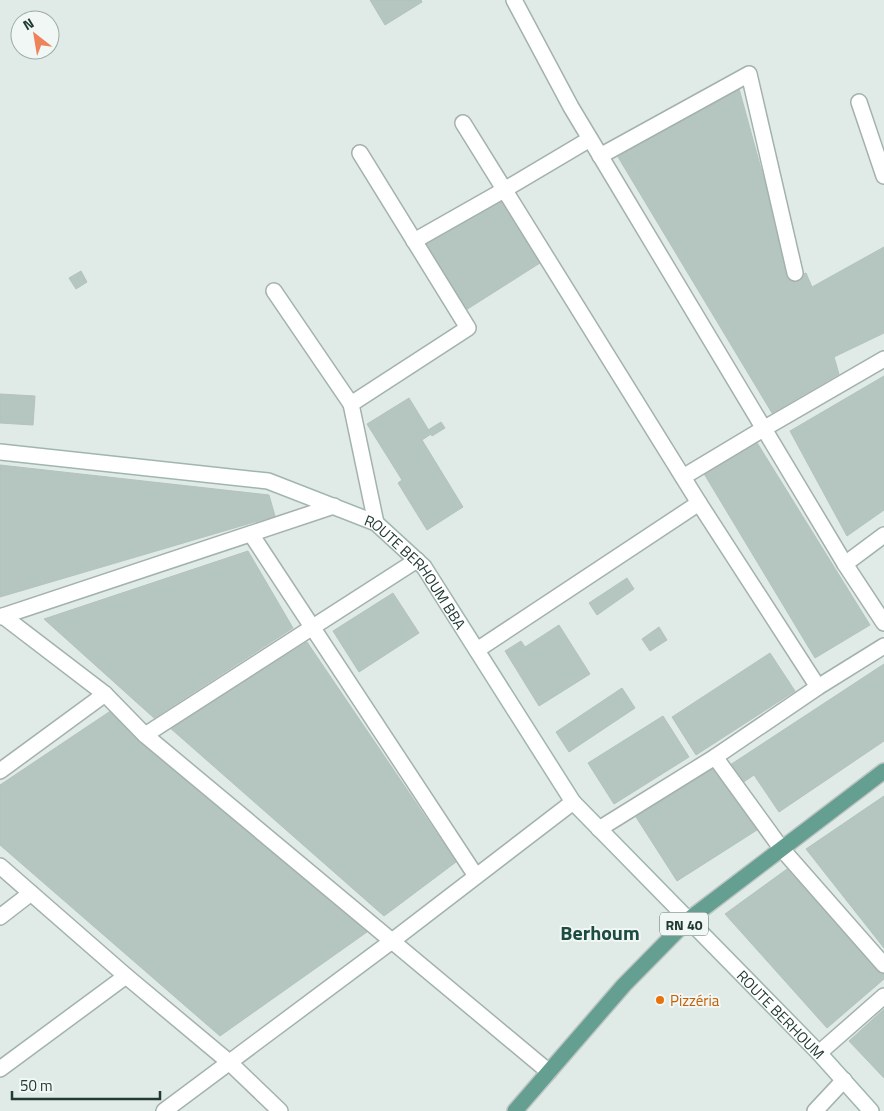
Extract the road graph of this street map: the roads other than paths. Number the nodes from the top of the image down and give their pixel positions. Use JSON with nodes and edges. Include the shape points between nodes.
{"nodes":[{"id":1,"x":514,"y":0,"type":"edge"},
{"id":2,"x":859,"y":102,"type":"dead end"},
{"id":3,"x":463,"y":123,"type":"dead end"},
{"id":4,"x":590,"y":139,"type":"junction"},
{"id":5,"x":360,"y":153,"type":"dead end"},
{"id":6,"x":600,"y":156,"type":"junction"},
{"id":7,"x":884,"y":176,"type":"edge"},
{"id":8,"x":504,"y":190,"type":"junction"},
{"id":9,"x":414,"y":240,"type":"junction"},
{"id":10,"x":795,"y":273,"type":"dead end"},
{"id":11,"x":274,"y":292,"type":"dead end"},
{"id":12,"x":884,"y":359,"type":"edge"},
{"id":13,"x":350,"y":404,"type":"junction"},
{"id":14,"x":763,"y":428,"type":"junction"},
{"id":15,"x":0,"y":452,"type":"edge"},
{"id":16,"x":683,"y":477,"type":"junction"},
{"id":17,"x":699,"y":503,"type":"junction"},
{"id":18,"x":334,"y":506,"type":"junction"},
{"id":19,"x":376,"y":523,"type":"junction"},
{"id":20,"x":251,"y":534,"type":"junction"},
{"id":21,"x":884,"y":535,"type":"edge"},
{"id":22,"x":417,"y":560,"type":"junction"},
{"id":23,"x":845,"y":564,"type":"junction"},
{"id":24,"x":2,"y":616,"type":"edge"},
{"id":25,"x":884,"y":623,"type":"edge"},
{"id":26,"x":312,"y":627,"type":"junction"},
{"id":27,"x":884,"y":646,"type":"edge"},
{"id":28,"x":477,"y":650,"type":"junction"},
{"id":29,"x":818,"y":688,"type":"junction"},
{"id":30,"x":105,"y":694,"type":"junction"},
{"id":31,"x":145,"y":735,"type":"junction"},
{"id":32,"x":715,"y":758,"type":"junction"},
{"id":33,"x":0,"y":771,"type":"edge"},
{"id":34,"x":884,"y":771,"type":"edge"},
{"id":35,"x":573,"y":802,"type":"junction"},
{"id":36,"x":599,"y":829,"type":"junction"},
{"id":37,"x":781,"y":848,"type":"junction"},
{"id":38,"x":0,"y":866,"type":"edge"},
{"id":39,"x":476,"y":876,"type":"junction"},
{"id":40,"x":31,"y":893,"type":"junction"},
{"id":41,"x":0,"y":916,"type":"edge"},
{"id":42,"x":688,"y":920,"type":"junction"},
{"id":43,"x":392,"y":941,"type":"junction"},
{"id":44,"x":884,"y":964,"type":"edge"},
{"id":45,"x":126,"y":976,"type":"junction"},
{"id":46,"x":884,"y":996,"type":"edge"},
{"id":47,"x":819,"y":1054,"type":"junction"},
{"id":48,"x":229,"y":1062,"type":"junction"},
{"id":49,"x":0,"y":1069,"type":"edge"},
{"id":50,"x":549,"y":1072,"type":"junction"},
{"id":51,"x":844,"y":1080,"type":"junction"},
{"id":52,"x":164,"y":1111,"type":"edge"},
{"id":53,"x":280,"y":1111,"type":"edge"},
{"id":54,"x":515,"y":1111,"type":"edge"},
{"id":55,"x":815,"y":1111,"type":"edge"},
{"id":56,"x":871,"y":1111,"type":"edge"}],
"edges":[{"from":1,"to":4,"type":"street"},
{"from":2,"to":7,"type":"street"},
{"from":3,"to":8,"type":"street"},
{"from":4,"to":6,"type":"street"},
{"from":4,"to":8,"type":"street"},
{"from":5,"to":9,"type":"street"},
{"from":6,"to":10,"type":"street","via":[[749,74]]},
{"from":6,"to":14,"type":"street"},
{"from":8,"to":9,"type":"street"},
{"from":8,"to":16,"type":"street"},
{"from":9,"to":13,"type":"street","via":[[468,328]]},
{"from":11,"to":13,"type":"street"},
{"from":12,"to":14,"type":"street"},
{"from":13,"to":19,"type":"street"},
{"from":14,"to":16,"type":"street"},
{"from":14,"to":23,"type":"street"},
{"from":15,"to":18,"type":"street","name":"ROUTE BERHOUM BBA","via":[[268,481]]},
{"from":16,"to":17,"type":"street"},
{"from":17,"to":28,"type":"street"},
{"from":17,"to":29,"type":"street"},
{"from":18,"to":19,"type":"street","name":"ROUTE BERHOUM BBA"},
{"from":18,"to":20,"type":"street"},
{"from":19,"to":22,"type":"street","name":"ROUTE BERHOUM BBA"},
{"from":20,"to":24,"type":"street"},
{"from":20,"to":26,"type":"street"},
{"from":21,"to":23,"type":"street"},
{"from":22,"to":26,"type":"street"},
{"from":22,"to":28,"type":"street","name":"ROUTE BERHOUM BBA"},
{"from":23,"to":25,"type":"street"},
{"from":24,"to":30,"type":"street"},
{"from":26,"to":31,"type":"street"},
{"from":26,"to":39,"type":"street"},
{"from":27,"to":29,"type":"street"},
{"from":28,"to":35,"type":"street","name":"ROUTE BERHOUM BBA"},
{"from":29,"to":32,"type":"street"},
{"from":30,"to":31,"type":"street"},
{"from":30,"to":33,"type":"street"},
{"from":31,"to":43,"type":"street"},
{"from":32,"to":36,"type":"street"},
{"from":32,"to":37,"type":"street"},
{"from":34,"to":37,"type":"main road","number":"RN 40"},
{"from":35,"to":36,"type":"street","name":"ROUTE BERHOUM BBA"},
{"from":35,"to":39,"type":"street"},
{"from":36,"to":42,"type":"street","name":"ROUTE BERHOUM BBA"},
{"from":37,"to":42,"type":"main road","number":"RN 40"},
{"from":37,"to":44,"type":"street"},
{"from":38,"to":40,"type":"street"},
{"from":39,"to":43,"type":"street"},
{"from":40,"to":41,"type":"street"},
{"from":40,"to":45,"type":"street"},
{"from":42,"to":47,"type":"street","name":"ROUTE BERHOUM"},
{"from":42,"to":50,"type":"main road","number":"RN 40","via":[[624,985]]},
{"from":43,"to":48,"type":"street"},
{"from":43,"to":50,"type":"street"},
{"from":45,"to":48,"type":"street"},
{"from":45,"to":49,"type":"street"},
{"from":46,"to":47,"type":"street"},
{"from":47,"to":51,"type":"street","name":"ROUTE BERHOUM"},
{"from":48,"to":52,"type":"street"},
{"from":48,"to":53,"type":"street"},
{"from":50,"to":54,"type":"main road","number":"RN 40"},
{"from":51,"to":55,"type":"street"},
{"from":51,"to":56,"type":"street","name":"ROUTE BERHOUM"}]}
